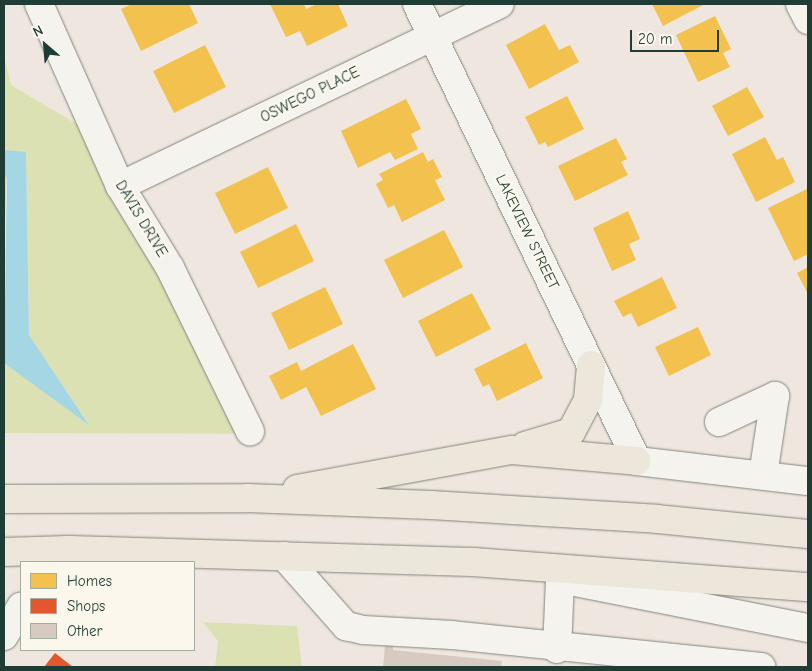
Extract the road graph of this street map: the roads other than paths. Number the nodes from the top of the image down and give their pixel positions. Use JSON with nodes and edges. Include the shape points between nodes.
{"nodes":[{"id":1,"x":39,"y":4,"type":"edge"},
{"id":2,"x":416,"y":4,"type":"edge"},
{"id":3,"x":500,"y":4,"type":"edge"},
{"id":4,"x":800,"y":4,"type":"edge"},
{"id":5,"x":808,"y":20,"type":"edge"},
{"id":6,"x":432,"y":36,"type":"junction"},
{"id":7,"x":120,"y":186,"type":"junction"},
{"id":8,"x":591,"y":366,"type":"junction"},
{"id":9,"x":719,"y":422,"type":"dead end"},
{"id":10,"x":250,"y":432,"type":"dead end"},
{"id":11,"x":512,"y":450,"type":"junction"},
{"id":12,"x":637,"y":461,"type":"junction"},
{"id":13,"x":763,"y":475,"type":"junction"},
{"id":14,"x":808,"y":481,"type":"edge"},
{"id":15,"x":247,"y":498,"type":"junction"},
{"id":16,"x":4,"y":499,"type":"edge"},
{"id":17,"x":808,"y":534,"type":"edge"},
{"id":18,"x":4,"y":552,"type":"edge"},
{"id":19,"x":64,"y":556,"type":"edge"},
{"id":20,"x":284,"y":556,"type":"junction"},
{"id":21,"x":474,"y":562,"type":"junction"},
{"id":22,"x":560,"y":579,"type":"junction"},
{"id":23,"x":808,"y":586,"type":"edge"},
{"id":24,"x":15,"y":608,"type":"edge"},
{"id":25,"x":808,"y":628,"type":"edge"},
{"id":26,"x":4,"y":636,"type":"edge"},
{"id":27,"x":557,"y":649,"type":"junction"},
{"id":28,"x":761,"y":667,"type":"edge"}],
"edges":[{"from":1,"to":7,"type":"street","name":"DAVIS DRIVE"},
{"from":2,"to":6,"type":"street","name":"LAKEVIEW STREET"},
{"from":3,"to":6,"type":"street","name":"OSWEGO PLACE"},
{"from":4,"to":5,"type":"street"},
{"from":6,"to":7,"type":"street","name":"OSWEGO PLACE"},
{"from":6,"to":8,"type":"street","name":"LAKEVIEW STREET"},
{"from":7,"to":10,"type":"street","name":"DAVIS DRIVE","via":[[170,268]]},
{"from":8,"to":11,"type":"highway","via":[[588,400],[571,432]]},
{"from":8,"to":12,"type":"street","name":"LAKEVIEW STREET"},
{"from":9,"to":13,"type":"street","via":[[775,396]]},
{"from":11,"to":12,"type":"highway"},
{"from":11,"to":15,"type":"highway"},
{"from":12,"to":13,"type":"street"},
{"from":13,"to":14,"type":"street"},
{"from":15,"to":16,"type":"highway"},
{"from":15,"to":17,"type":"highway","via":[[657,519]]},
{"from":18,"to":19,"type":"highway"},
{"from":19,"to":20,"type":"highway"},
{"from":20,"to":21,"type":"highway"},
{"from":20,"to":27,"type":"street","via":[[346,626]]},
{"from":21,"to":22,"type":"highway"},
{"from":21,"to":23,"type":"highway"},
{"from":22,"to":25,"type":"street"},
{"from":22,"to":27,"type":"street"},
{"from":24,"to":26,"type":"street"},
{"from":27,"to":28,"type":"street"}]}
